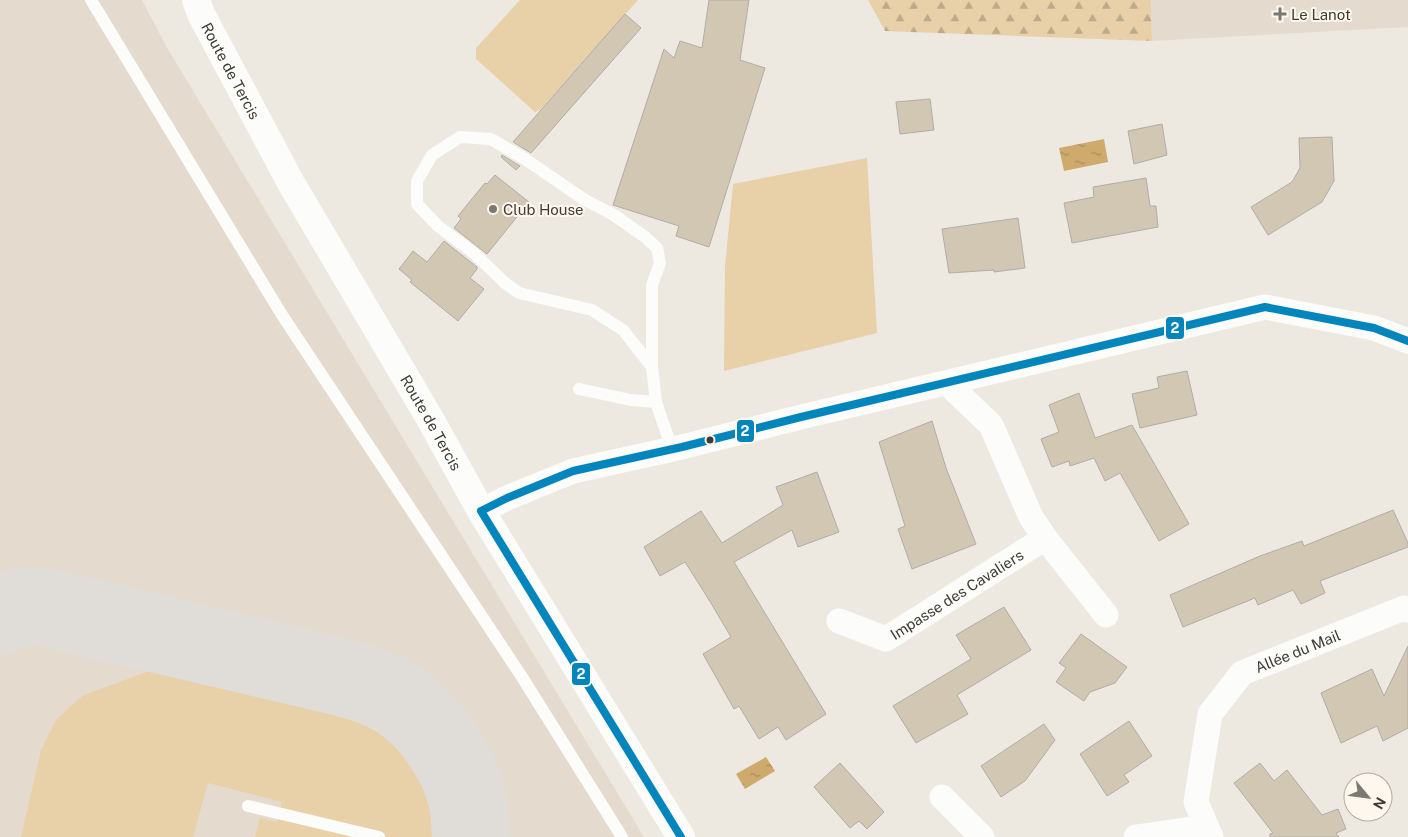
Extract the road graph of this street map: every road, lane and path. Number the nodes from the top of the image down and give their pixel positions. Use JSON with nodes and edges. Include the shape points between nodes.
{"nodes":[{"id":1,"x":91,"y":0,"type":"edge"},
{"id":2,"x":196,"y":0,"type":"edge"},
{"id":3,"x":1408,"y":341,"type":"edge"},
{"id":4,"x":652,"y":367,"type":"junction"},
{"id":5,"x":947,"y":383,"type":"junction"},
{"id":6,"x":579,"y":389,"type":"dead end"},
{"id":7,"x":656,"y":402,"type":"junction"},
{"id":8,"x":672,"y":449,"type":"junction"},
{"id":9,"x":481,"y":511,"type":"junction"},
{"id":10,"x":1045,"y":538,"type":"junction"},
{"id":11,"x":1408,"y":610,"type":"edge"},
{"id":12,"x":1106,"y":615,"type":"dead end"},
{"id":13,"x":838,"y":621,"type":"dead end"},
{"id":14,"x":942,"y":796,"type":"dead end"},
{"id":15,"x":248,"y":806,"type":"dead end"},
{"id":16,"x":1208,"y":832,"type":"edge"},
{"id":17,"x":379,"y":837,"type":"edge"},
{"id":18,"x":622,"y":837,"type":"edge"},
{"id":19,"x":681,"y":837,"type":"edge"},
{"id":20,"x":982,"y":837,"type":"edge"},
{"id":21,"x":1136,"y":837,"type":"edge"}],
"edges":[{"from":1,"to":18,"type":"lane","via":[[282,315],[522,676]]},
{"from":2,"to":9,"type":"main road","name":"Route de Tercis","via":[[291,183]]},
{"from":3,"to":5,"type":"street","via":[[1374,328],[1264,307]]},
{"from":4,"to":4,"type":"lane","via":[[623,330],[592,310],[519,292],[438,226],[417,204],[418,181],[432,155],[460,137],[491,139],[614,216],[657,248],[660,263],[652,285]]},
{"from":4,"to":7,"type":"lane"},
{"from":5,"to":8,"type":"street"},
{"from":5,"to":10,"type":"street","via":[[991,425],[1031,517]]},
{"from":6,"to":7,"type":"lane"},
{"from":7,"to":8,"type":"lane"},
{"from":8,"to":9,"type":"street","via":[[574,471]]},
{"from":9,"to":19,"type":"main road","name":"Route de Tercis"},
{"from":10,"to":12,"type":"street"},
{"from":10,"to":13,"type":"street","name":"Impasse des Cavaliers","via":[[886,639]]},
{"from":11,"to":16,"type":"street","name":"Allée du Mail","via":[[1404,608],[1242,673],[1210,714],[1196,802]]},
{"from":14,"to":20,"type":"street"},
{"from":15,"to":17,"type":"lane"},
{"from":16,"to":21,"type":"street"}]}
